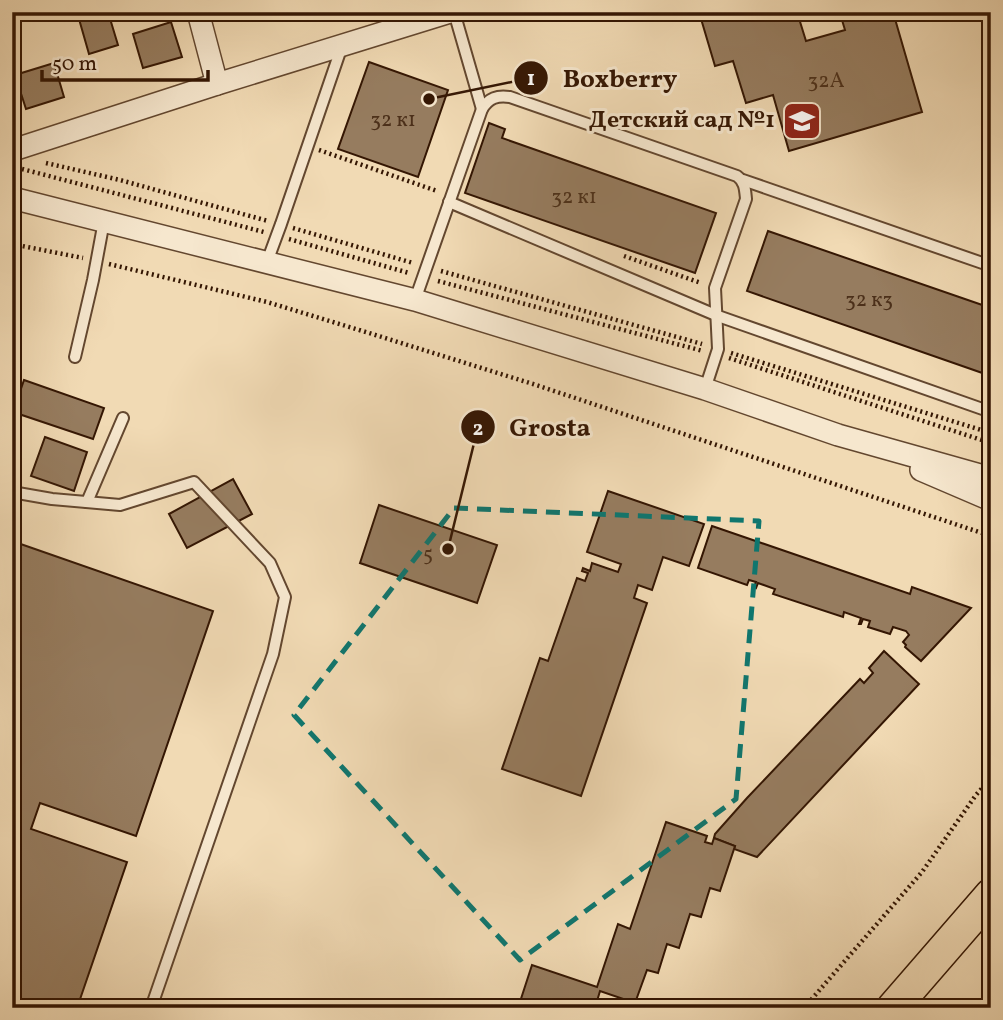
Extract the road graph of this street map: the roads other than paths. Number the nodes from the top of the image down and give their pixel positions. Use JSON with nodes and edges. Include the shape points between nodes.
{"nodes":[{"id":1,"x":198,"y":12,"type":"edge"},
{"id":2,"x":452,"y":12,"type":"edge"},
{"id":3,"x":414,"y":17,"type":"edge"},
{"id":4,"x":342,"y":46,"type":"junction"},
{"id":5,"x":217,"y":83,"type":"junction"},
{"id":6,"x":482,"y":109,"type":"junction"},
{"id":7,"x":13,"y":149,"type":"edge"},
{"id":8,"x":743,"y":180,"type":"junction"},
{"id":9,"x":12,"y":198,"type":"edge"},
{"id":10,"x":449,"y":202,"type":"junction"},
{"id":11,"x":104,"y":222,"type":"junction"},
{"id":12,"x":267,"y":262,"type":"junction"},
{"id":13,"x":991,"y":266,"type":"edge"},
{"id":14,"x":415,"y":300,"type":"junction"},
{"id":15,"x":718,"y":316,"type":"junction"},
{"id":16,"x":75,"y":357,"type":"dead end"},
{"id":17,"x":705,"y":390,"type":"junction"},
{"id":18,"x":991,"y":412,"type":"edge"},
{"id":19,"x":123,"y":418,"type":"dead end"},
{"id":20,"x":838,"y":435,"type":"junction"},
{"id":21,"x":991,"y":478,"type":"edge"},
{"id":22,"x":12,"y":492,"type":"edge"},
{"id":23,"x":991,"y":500,"type":"edge"},
{"id":24,"x":87,"y":502,"type":"junction"},
{"id":25,"x":991,"y":895,"type":"edge"},
{"id":26,"x":151,"y":1008,"type":"edge"},
{"id":27,"x":893,"y":1008,"type":"edge"}],
"edges":[{"from":1,"to":5,"type":"street"},
{"from":2,"to":3,"type":"street"},
{"from":2,"to":6,"type":"lane"},
{"from":3,"to":4,"type":"street"},
{"from":4,"to":5,"type":"street"},
{"from":4,"to":12,"type":"lane"},
{"from":5,"to":7,"type":"street"},
{"from":6,"to":8,"type":"lane","via":[[494,97],[509,97]]},
{"from":6,"to":10,"type":"lane"},
{"from":8,"to":13,"type":"lane"},
{"from":8,"to":15,"type":"lane","via":[[746,199],[715,288]]},
{"from":9,"to":11,"type":"street"},
{"from":10,"to":14,"type":"lane"},
{"from":10,"to":15,"type":"lane"},
{"from":11,"to":12,"type":"street"},
{"from":11,"to":16,"type":"lane"},
{"from":12,"to":14,"type":"street"},
{"from":14,"to":17,"type":"street"},
{"from":15,"to":17,"type":"lane","via":[[717,351]]},
{"from":15,"to":18,"type":"lane"},
{"from":17,"to":20,"type":"street"},
{"from":19,"to":24,"type":"lane"},
{"from":20,"to":21,"type":"street"},
{"from":20,"to":23,"type":"street"},
{"from":22,"to":24,"type":"lane"},
{"from":24,"to":26,"type":"lane","via":[[120,505],[194,482],[270,563],[285,597],[273,654]]},
{"from":25,"to":27,"type":"main road"}]}
